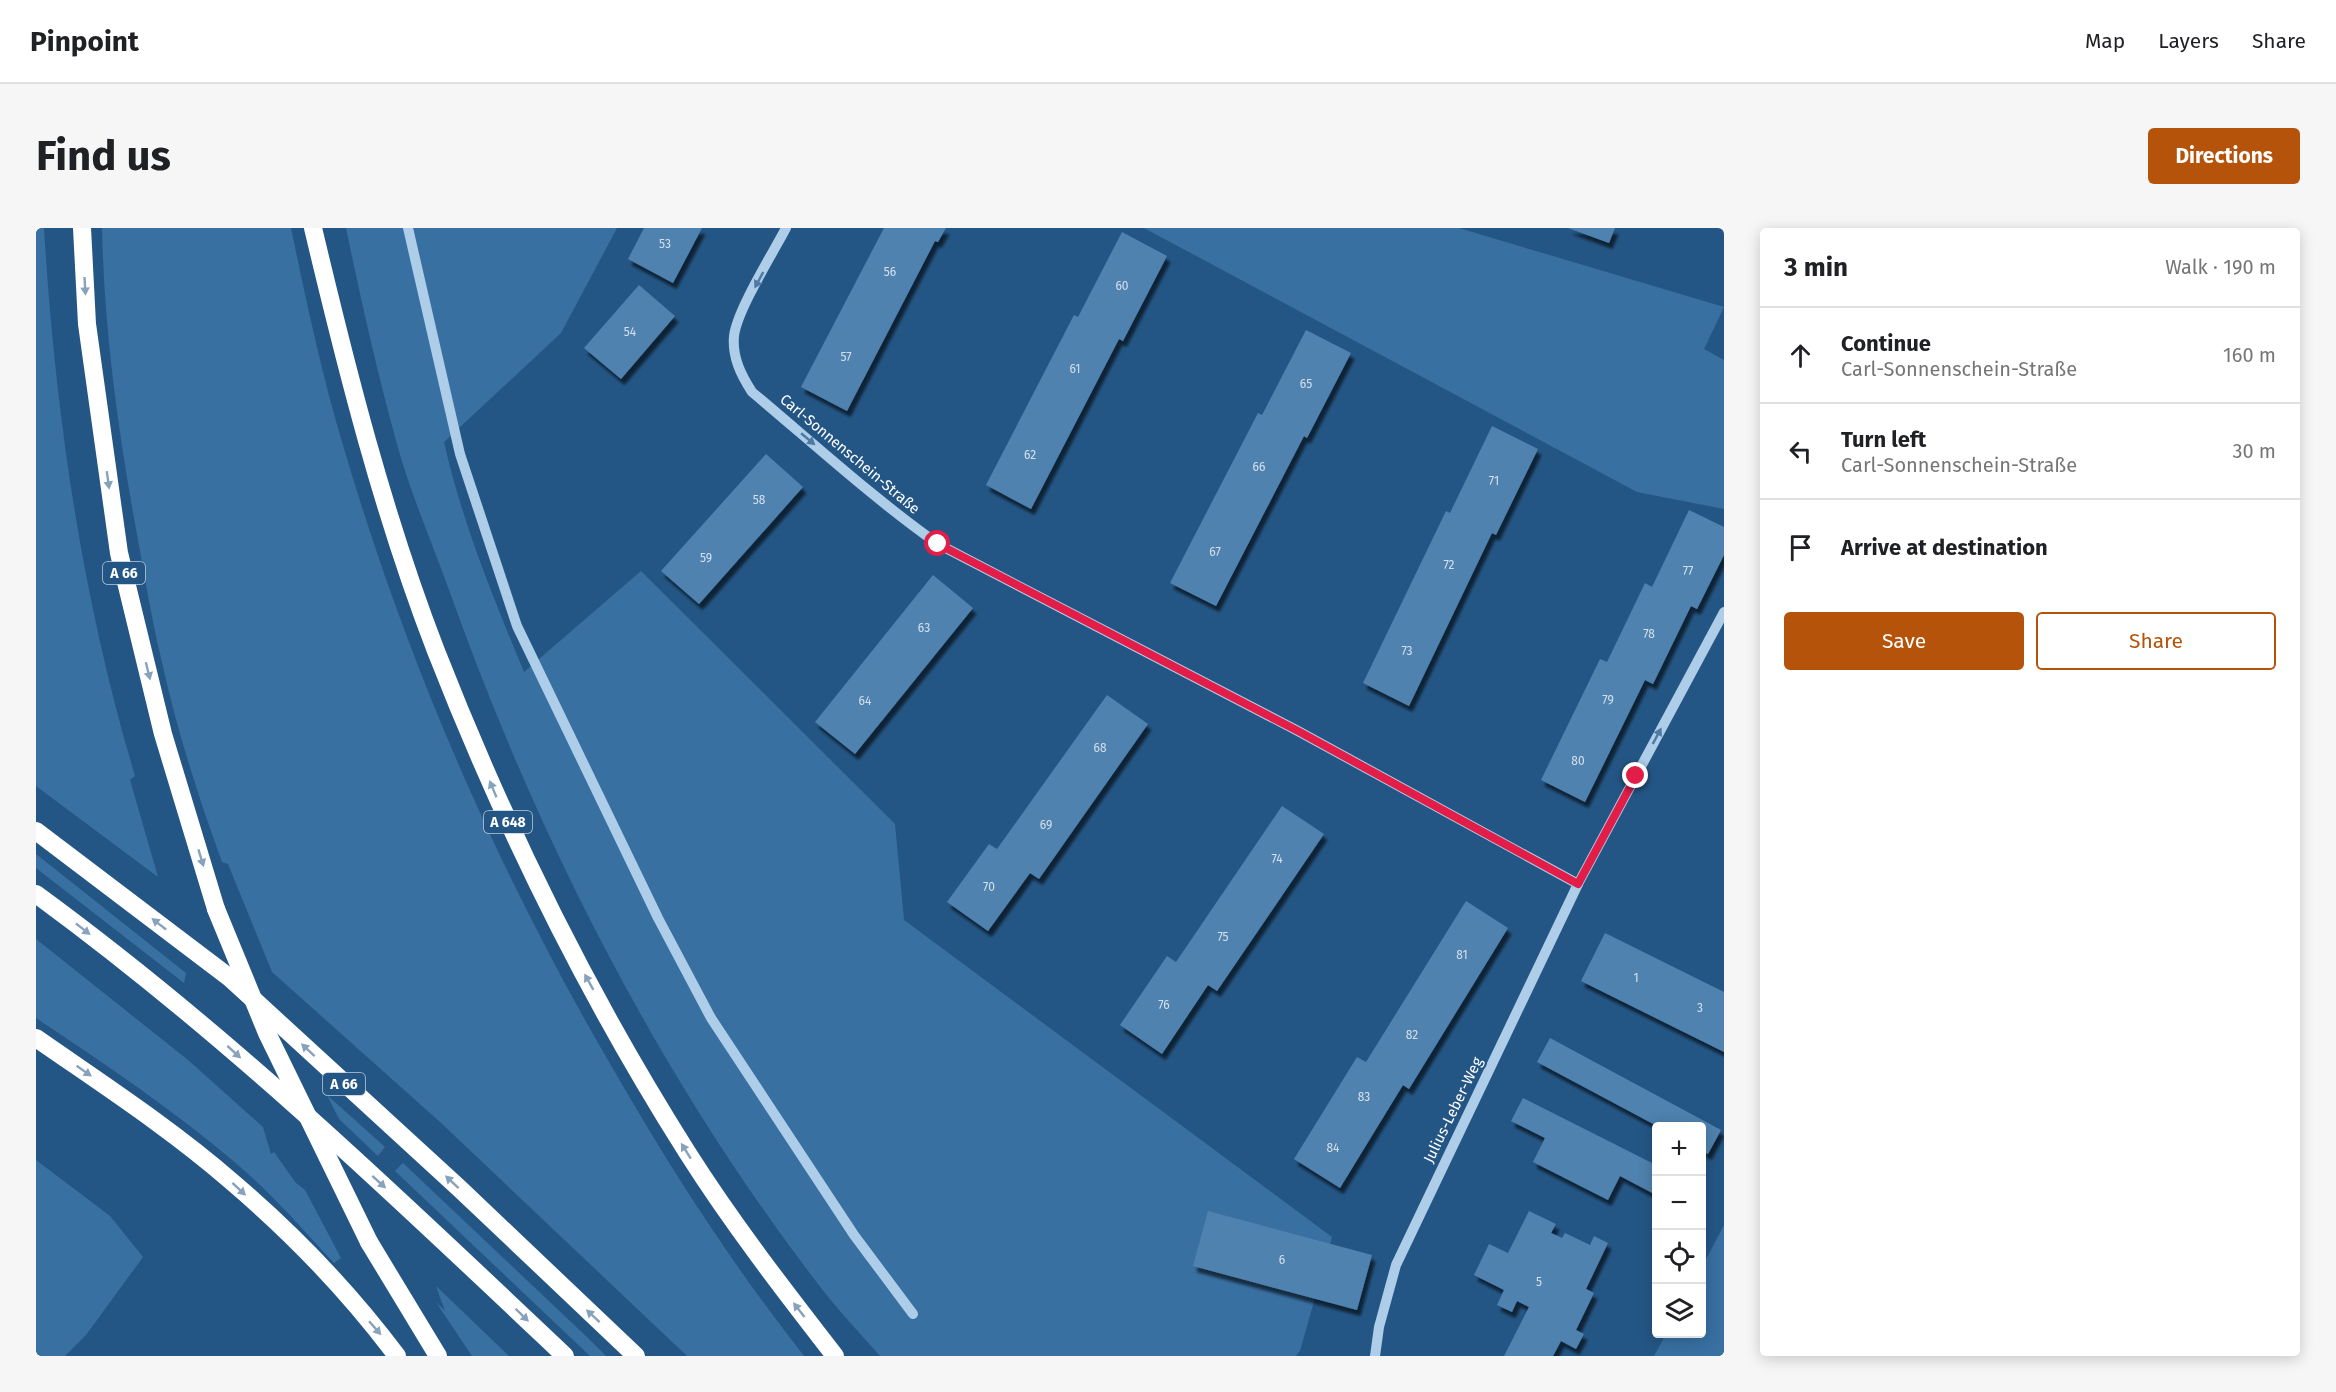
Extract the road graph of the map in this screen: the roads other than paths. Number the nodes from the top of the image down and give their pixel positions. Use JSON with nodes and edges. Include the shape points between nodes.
{"nodes":[{"id":1,"x":82,"y":228,"type":"edge"},
{"id":2,"x":313,"y":228,"type":"edge"},
{"id":3,"x":408,"y":228,"type":"edge"},
{"id":4,"x":786,"y":228,"type":"edge"},
{"id":5,"x":1724,"y":612,"type":"edge"},
{"id":6,"x":36,"y":831,"type":"edge"},
{"id":7,"x":1578,"y":884,"type":"junction"},
{"id":8,"x":36,"y":894,"type":"edge"},
{"id":9,"x":36,"y":1038,"type":"edge"},
{"id":10,"x":913,"y":1314,"type":"dead end"},
{"id":11,"x":397,"y":1356,"type":"edge"},
{"id":12,"x":438,"y":1356,"type":"edge"},
{"id":13,"x":565,"y":1356,"type":"edge"},
{"id":14,"x":636,"y":1356,"type":"edge"},
{"id":15,"x":835,"y":1356,"type":"edge"},
{"id":16,"x":1375,"y":1356,"type":"edge"}],
"edges":[{"from":1,"to":12,"type":"highway","number":"A 66","one_way":true,"bridge":true,"via":[[87,324],[119,553],[163,734],[216,909],[267,1033],[369,1242]]},
{"from":15,"to":2,"type":"highway","number":"A 648","one_way":true,"via":[[745,1240],[687,1152],[563,935],[495,796],[435,649],[388,513],[347,373]]},
{"from":3,"to":10,"type":"street","via":[[460,453],[517,626],[658,918],[711,1018],[854,1235]]},
{"from":4,"to":7,"type":"street","name":"Carl-Sonnenschein-Straße","one_way":true,"via":[[739,319],[734,336],[735,355],[752,392],[860,483],[938,544],[1298,731]]},
{"from":7,"to":5,"type":"street","one_way":true},
{"from":14,"to":6,"type":"highway","number":"A 66","one_way":true,"via":[[230,978]]},
{"from":7,"to":16,"type":"street","name":"Julius-Leber-Weg","via":[[1396,1265]]},
{"from":8,"to":13,"type":"highway","one_way":true,"via":[[197,1019]]},
{"from":9,"to":11,"type":"highway","one_way":true,"via":[[150,1117],[231,1181],[306,1252]]}]}
